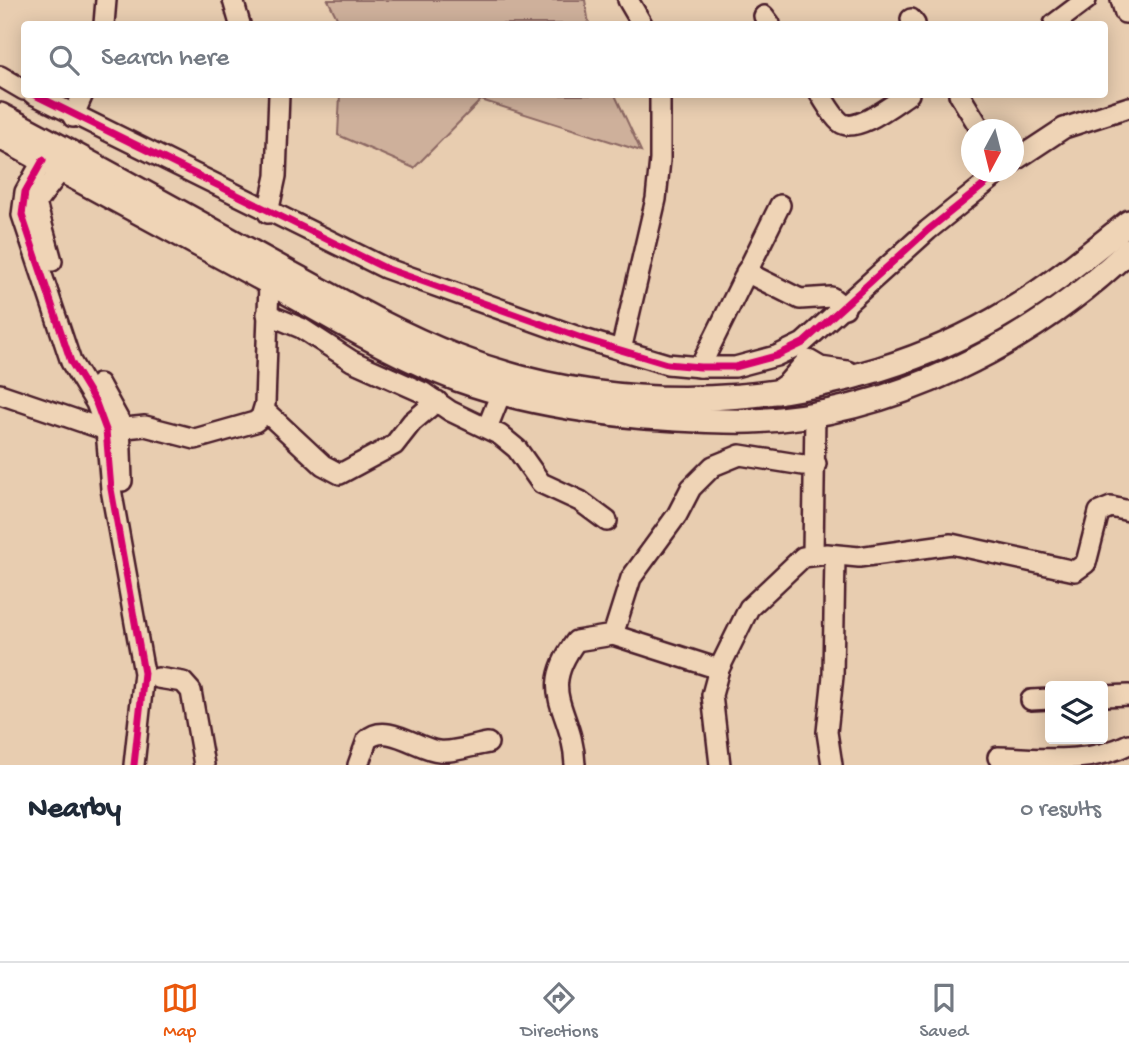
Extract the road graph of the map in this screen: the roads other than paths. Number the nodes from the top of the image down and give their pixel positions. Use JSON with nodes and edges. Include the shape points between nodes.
{"nodes":[{"id":1,"x":106,"y":0,"type":"edge"},
{"id":2,"x":233,"y":0,"type":"edge"},
{"id":3,"x":628,"y":0,"type":"edge"},
{"id":4,"x":1086,"y":0,"type":"edge"},
{"id":5,"x":1121,"y":0,"type":"edge"},
{"id":6,"x":1129,"y":13,"type":"edge"},
{"id":7,"x":104,"y":21,"type":"edge"},
{"id":8,"x":239,"y":21,"type":"edge"},
{"id":9,"x":640,"y":21,"type":"edge"},
{"id":10,"x":1058,"y":21,"type":"edge"},
{"id":11,"x":0,"y":76,"type":"edge"},
{"id":12,"x":21,"y":88,"type":"edge"},
{"id":13,"x":40,"y":98,"type":"edge"},
{"id":14,"x":81,"y":98,"type":"edge"},
{"id":15,"x":279,"y":98,"type":"edge"},
{"id":16,"x":660,"y":98,"type":"edge"},
{"id":17,"x":823,"y":98,"type":"edge"},
{"id":18,"x":903,"y":98,"type":"edge"},
{"id":19,"x":963,"y":98,"type":"edge"},
{"id":20,"x":1129,"y":107,"type":"edge"},
{"id":21,"x":0,"y":115,"type":"edge"},
{"id":22,"x":73,"y":117,"type":"junction"},
{"id":23,"x":975,"y":119,"type":"edge"},
{"id":24,"x":0,"y":137,"type":"edge"},
{"id":25,"x":1024,"y":154,"type":"edge"},
{"id":26,"x":52,"y":165,"type":"junction"},
{"id":27,"x":988,"y":182,"type":"edge"},
{"id":28,"x":780,"y":205,"type":"dead end"},
{"id":29,"x":268,"y":212,"type":"junction"},
{"id":30,"x":1129,"y":222,"type":"edge"},
{"id":31,"x":1129,"y":250,"type":"edge"},
{"id":32,"x":746,"y":272,"type":"junction"},
{"id":33,"x":269,"y":283,"type":"junction"},
{"id":34,"x":845,"y":308,"type":"junction"},
{"id":35,"x":267,"y":314,"type":"junction"},
{"id":36,"x":621,"y":350,"type":"junction"},
{"id":37,"x":806,"y":353,"type":"junction"},
{"id":38,"x":699,"y":367,"type":"junction"},
{"id":39,"x":860,"y":373,"type":"junction"},
{"id":40,"x":815,"y":386,"type":"junction"},
{"id":41,"x":778,"y":392,"type":"junction"},
{"id":42,"x":501,"y":393,"type":"junction"},
{"id":43,"x":0,"y":394,"type":"edge"},
{"id":44,"x":876,"y":398,"type":"junction"},
{"id":45,"x":437,"y":401,"type":"junction"},
{"id":46,"x":264,"y":410,"type":"junction"},
{"id":47,"x":816,"y":414,"type":"junction"},
{"id":48,"x":487,"y":428,"type":"junction"},
{"id":49,"x":113,"y":430,"type":"junction"},
{"id":50,"x":816,"y":456,"type":"junction"},
{"id":51,"x":1129,"y":511,"type":"edge"},
{"id":52,"x":607,"y":521,"type":"dead end"},
{"id":53,"x":813,"y":554,"type":"junction"},
{"id":54,"x":835,"y":555,"type":"junction"},
{"id":55,"x":612,"y":635,"type":"junction"},
{"id":56,"x":719,"y":669,"type":"junction"},
{"id":57,"x":158,"y":678,"type":"junction"},
{"id":58,"x":1129,"y":695,"type":"edge"},
{"id":59,"x":1108,"y":696,"type":"edge"},
{"id":60,"x":488,"y":743,"type":"dead end"},
{"id":61,"x":1129,"y":744,"type":"edge"},
{"id":62,"x":998,"y":757,"type":"dead end"},
{"id":63,"x":134,"y":765,"type":"edge"},
{"id":64,"x":147,"y":765,"type":"edge"},
{"id":65,"x":204,"y":765,"type":"edge"},
{"id":66,"x":358,"y":765,"type":"edge"},
{"id":67,"x":575,"y":765,"type":"edge"},
{"id":68,"x":720,"y":765,"type":"edge"},
{"id":69,"x":832,"y":765,"type":"edge"}],
"edges":[{"from":1,"to":7,"type":"street"},
{"from":2,"to":8,"type":"street"},
{"from":3,"to":9,"type":"street"},
{"from":4,"to":10,"type":"street"},
{"from":5,"to":6,"type":"street"},
{"from":11,"to":12,"type":"street"},
{"from":13,"to":22,"type":"street"},
{"from":14,"to":22,"type":"street"},
{"from":15,"to":29,"type":"street","via":[[276,176]]},
{"from":16,"to":36,"type":"street","via":[[656,199]]},
{"from":17,"to":18,"type":"street","via":[[841,124],[851,126]]},
{"from":19,"to":23,"type":"street"},
{"from":20,"to":25,"type":"street","via":[[1064,128]]},
{"from":21,"to":41,"type":"main road","via":[[383,325],[459,358],[534,381],[601,393],[686,399]]},
{"from":22,"to":29,"type":"street"},
{"from":24,"to":26,"type":"main road"},
{"from":26,"to":33,"type":"main road"},
{"from":26,"to":49,"type":"street","via":[[36,210],[83,357],[117,414]]},
{"from":27,"to":34,"type":"street"},
{"from":28,"to":32,"type":"street"},
{"from":29,"to":36,"type":"street","via":[[384,268],[493,298]]},
{"from":30,"to":39,"type":"main road","via":[[1007,312],[954,340]]},
{"from":31,"to":44,"type":"main road","via":[[1003,343],[960,366]]},
{"from":32,"to":34,"type":"street","via":[[800,299],[831,297]]},
{"from":32,"to":38,"type":"street"},
{"from":33,"to":35,"type":"street"},
{"from":33,"to":42,"type":"main road","via":[[424,364]]},
{"from":34,"to":37,"type":"street"},
{"from":35,"to":45,"type":"street"},
{"from":35,"to":46,"type":"street"},
{"from":36,"to":38,"type":"street","via":[[667,364]]},
{"from":37,"to":38,"type":"street","via":[[735,367]]},
{"from":37,"to":39,"type":"main road","via":[[820,369]]},
{"from":37,"to":40,"type":"street"},
{"from":37,"to":41,"type":"main road","via":[[789,384]]},
{"from":39,"to":40,"type":"main road"},
{"from":40,"to":41,"type":"main road"},
{"from":40,"to":44,"type":"main road"},
{"from":42,"to":47,"type":"main road","via":[[603,413],[704,421]]},
{"from":42,"to":48,"type":"street"},
{"from":43,"to":49,"type":"street"},
{"from":44,"to":47,"type":"main road"},
{"from":45,"to":46,"type":"street","via":[[394,444],[340,474],[323,465]]},
{"from":45,"to":48,"type":"street"},
{"from":46,"to":49,"type":"street","via":[[255,422],[206,438],[184,438],[145,425]]},
{"from":47,"to":50,"type":"street"},
{"from":48,"to":52,"type":"street","via":[[517,449],[541,483],[580,500]]},
{"from":49,"to":57,"type":"street"},
{"from":49,"to":63,"type":"street","via":[[111,489],[144,673]]},
{"from":50,"to":53,"type":"street"},
{"from":50,"to":55,"type":"street","via":[[777,460],[740,455],[713,466],[698,479],[631,579]]},
{"from":51,"to":54,"type":"street","via":[[1111,507],[1096,515],[1086,563],[1075,571],[951,544],[859,557]]},
{"from":53,"to":54,"type":"street"},
{"from":53,"to":56,"type":"street","via":[[791,565],[749,608]]},
{"from":54,"to":69,"type":"street","via":[[834,676],[827,732]]},
{"from":55,"to":56,"type":"street"},
{"from":55,"to":67,"type":"street","via":[[576,641],[556,678],[556,694],[574,742]]},
{"from":56,"to":68,"type":"street","via":[[712,695]]},
{"from":57,"to":64,"type":"street"},
{"from":57,"to":65,"type":"street","via":[[183,682],[191,691]]},
{"from":58,"to":59,"type":"street"},
{"from":60,"to":66,"type":"street","via":[[439,752],[379,734],[367,740]]},
{"from":61,"to":62,"type":"street","via":[[1091,759]]}]}
